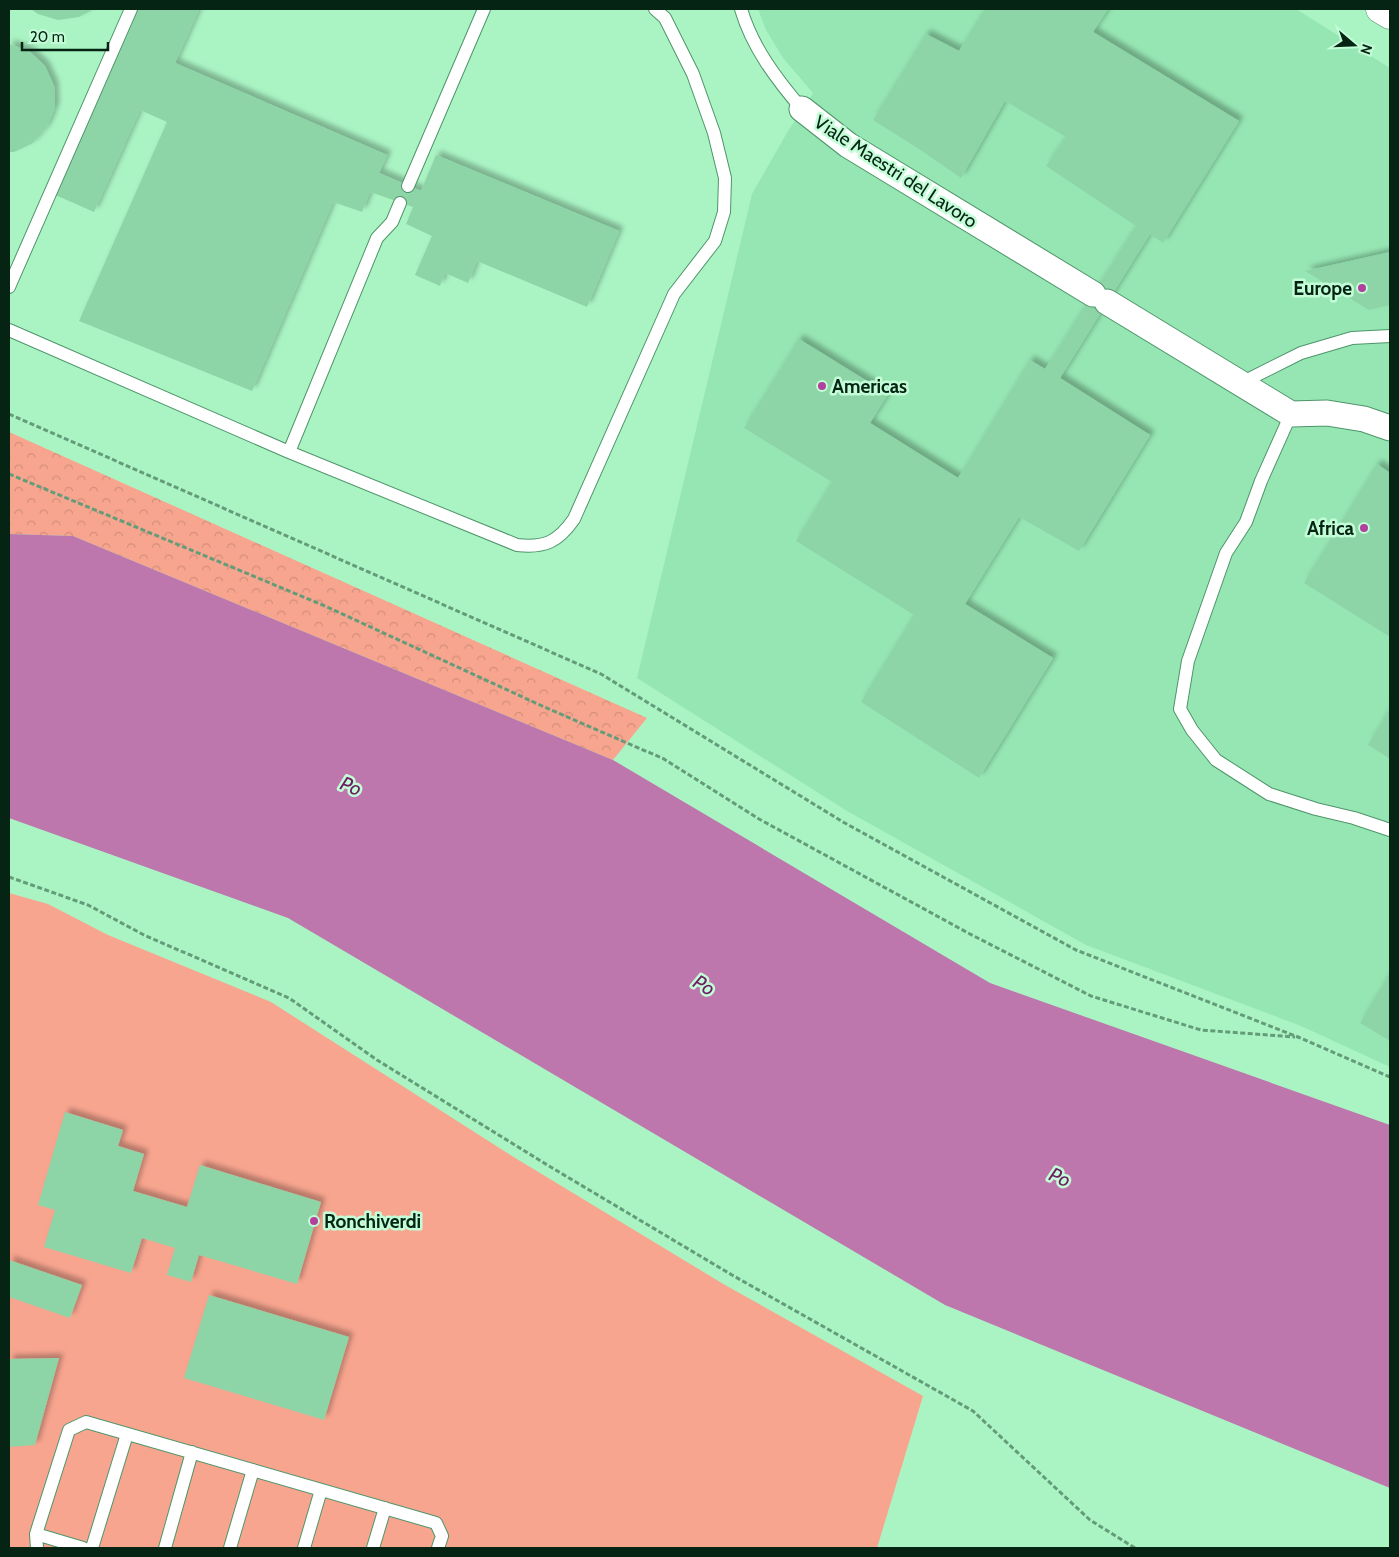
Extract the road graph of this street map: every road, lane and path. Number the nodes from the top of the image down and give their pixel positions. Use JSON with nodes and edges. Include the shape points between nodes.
{"nodes":[{"id":1,"x":131,"y":9,"type":"edge"},
{"id":2,"x":484,"y":9,"type":"edge"},
{"id":3,"x":655,"y":9,"type":"edge"},
{"id":4,"x":741,"y":9,"type":"edge"},
{"id":5,"x":1380,"y":9,"type":"edge"},
{"id":6,"x":1390,"y":15,"type":"edge"},
{"id":7,"x":802,"y":110,"type":"joint"},
{"id":8,"x":408,"y":186,"type":"dead end"},
{"id":9,"x":400,"y":203,"type":"dead end"},
{"id":10,"x":9,"y":287,"type":"edge"},
{"id":11,"x":9,"y":330,"type":"edge"},
{"id":12,"x":1390,"y":336,"type":"edge"},
{"id":13,"x":1241,"y":384,"type":"junction"},
{"id":14,"x":9,"y":414,"type":"edge"},
{"id":15,"x":1291,"y":414,"type":"junction"},
{"id":16,"x":1390,"y":428,"type":"edge"},
{"id":17,"x":289,"y":452,"type":"junction"},
{"id":18,"x":9,"y":474,"type":"edge"},
{"id":19,"x":1390,"y":830,"type":"edge"},
{"id":20,"x":9,"y":877,"type":"edge"},
{"id":21,"x":1298,"y":1037,"type":"junction"},
{"id":22,"x":1390,"y":1077,"type":"edge"},
{"id":23,"x":127,"y":1434,"type":"junction"},
{"id":24,"x":192,"y":1452,"type":"junction"},
{"id":25,"x":253,"y":1470,"type":"junction"},
{"id":26,"x":321,"y":1490,"type":"junction"},
{"id":27,"x":385,"y":1508,"type":"junction"},
{"id":28,"x":36,"y":1534,"type":"junction"},
{"id":29,"x":37,"y":1548,"type":"edge"},
{"id":30,"x":84,"y":1548,"type":"edge"},
{"id":31,"x":92,"y":1548,"type":"edge"},
{"id":32,"x":165,"y":1548,"type":"edge"},
{"id":33,"x":230,"y":1548,"type":"edge"},
{"id":34,"x":304,"y":1548,"type":"edge"},
{"id":35,"x":373,"y":1548,"type":"edge"},
{"id":36,"x":438,"y":1548,"type":"edge"},
{"id":37,"x":1135,"y":1548,"type":"edge"}],
"edges":[{"from":1,"to":10,"type":"lane"},
{"from":2,"to":8,"type":"lane"},
{"from":3,"to":17,"type":"lane","via":[[665,18],[693,74],[714,133],[725,178],[724,212],[715,241],[674,294],[574,519],[564,533],[550,543],[534,547],[517,545]]},
{"from":4,"to":7,"type":"lane","name":"Viale Maestri del Lavoro","via":[[768,66]]},
{"from":5,"to":6,"type":"main road"},
{"from":7,"to":13,"type":"street","name":"Viale Maestri del Lavoro","via":[[848,145]]},
{"from":9,"to":17,"type":"lane","via":[[392,222],[377,238]]},
{"from":11,"to":17,"type":"lane"},
{"from":12,"to":13,"type":"lane","via":[[1352,338],[1302,353]]},
{"from":13,"to":15,"type":"street","name":"Viale Maestri del Lavoro"},
{"from":14,"to":21,"type":"path","via":[[601,674],[843,822],[1076,950]]},
{"from":15,"to":16,"type":"street","via":[[1327,413]]},
{"from":15,"to":19,"type":"lane","via":[[1246,522],[1226,553],[1188,661],[1180,709],[1216,760],[1269,794]]},
{"from":18,"to":21,"type":"path","via":[[325,606],[664,759],[759,819],[1091,996],[1200,1030]]},
{"from":20,"to":37,"type":"path","via":[[88,905],[144,935],[289,998],[377,1060],[549,1166],[732,1275],[973,1411],[1090,1520]]},
{"from":21,"to":22,"type":"path"},
{"from":23,"to":24,"type":"lane"},
{"from":23,"to":28,"type":"lane","via":[[86,1422],[69,1430]]},
{"from":23,"to":31,"type":"lane"},
{"from":24,"to":25,"type":"lane"},
{"from":24,"to":32,"type":"lane"},
{"from":25,"to":26,"type":"lane"},
{"from":25,"to":33,"type":"lane"},
{"from":26,"to":27,"type":"lane"},
{"from":26,"to":34,"type":"lane"},
{"from":27,"to":35,"type":"lane"},
{"from":27,"to":36,"type":"lane","via":[[436,1523],[442,1536]]},
{"from":28,"to":29,"type":"lane"},
{"from":28,"to":30,"type":"lane"}]}
